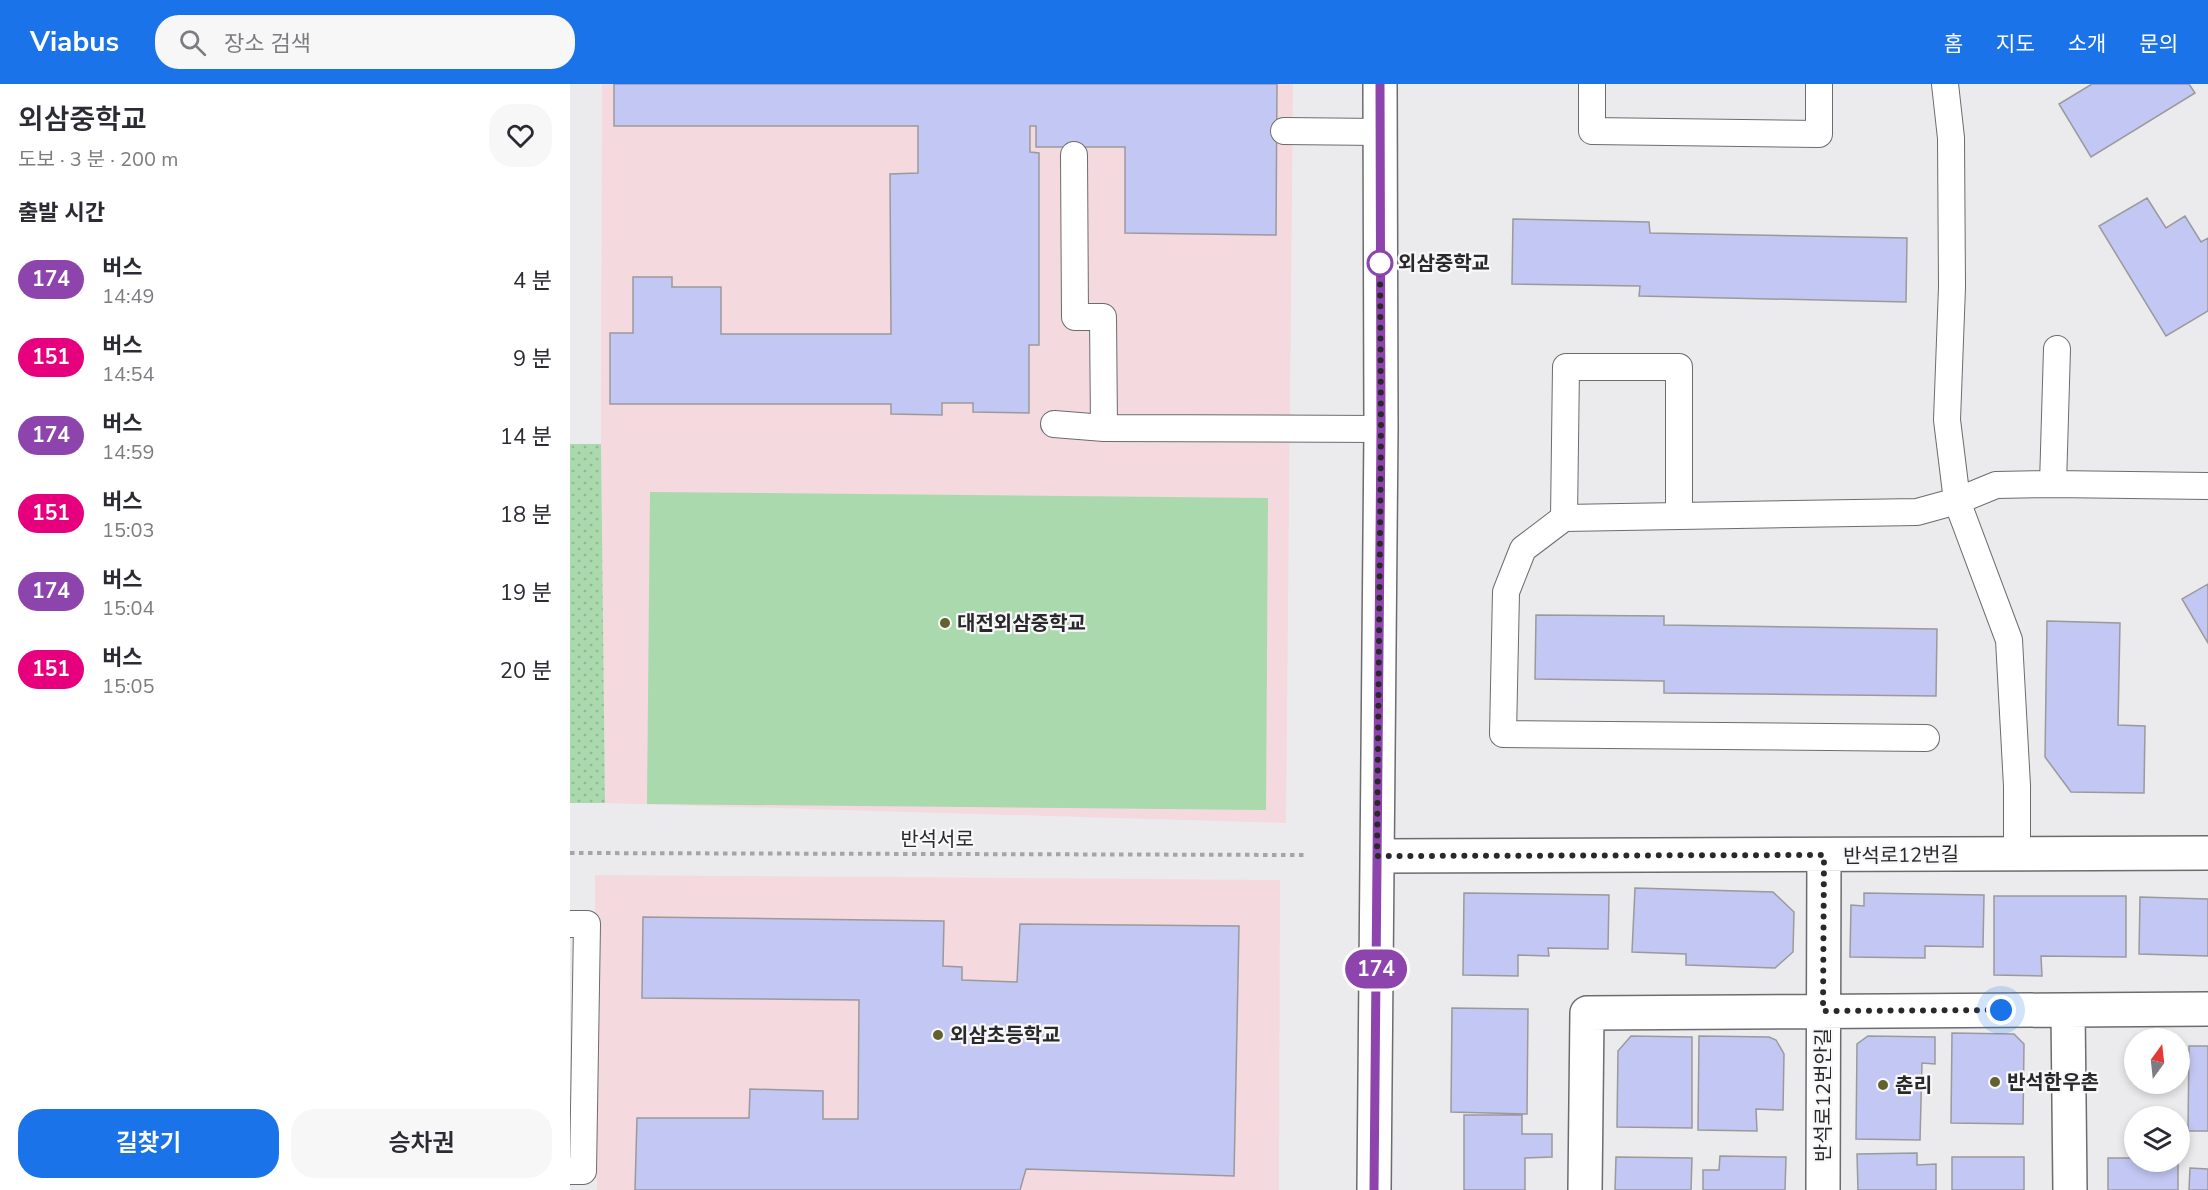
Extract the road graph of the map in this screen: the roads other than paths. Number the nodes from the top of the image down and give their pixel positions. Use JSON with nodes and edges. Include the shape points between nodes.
{"nodes":[{"id":1,"x":1380,"y":84,"type":"edge"},
{"id":2,"x":1593,"y":84,"type":"edge"},
{"id":3,"x":1819,"y":84,"type":"edge"},
{"id":4,"x":1945,"y":84,"type":"edge"},
{"id":5,"x":1284,"y":131,"type":"dead end"},
{"id":6,"x":1379,"y":132,"type":"junction"},
{"id":7,"x":1074,"y":155,"type":"dead end"},
{"id":8,"x":2057,"y":349,"type":"dead end"},
{"id":9,"x":1054,"y":424,"type":"dead end"},
{"id":10,"x":1104,"y":428,"type":"junction"},
{"id":11,"x":1381,"y":429,"type":"junction"},
{"id":12,"x":2053,"y":484,"type":"junction"},
{"id":13,"x":2208,"y":486,"type":"edge"},
{"id":14,"x":1957,"y":501,"type":"junction"},
{"id":15,"x":1679,"y":516,"type":"junction"},
{"id":16,"x":1564,"y":518,"type":"junction"},
{"id":17,"x":1926,"y":738,"type":"dead end"},
{"id":18,"x":2017,"y":853,"type":"junction"},
{"id":19,"x":2208,"y":853,"type":"edge"},
{"id":20,"x":1824,"y":855,"type":"junction"},
{"id":21,"x":1377,"y":856,"type":"junction"},
{"id":22,"x":570,"y":924,"type":"edge"},
{"id":23,"x":2208,"y":1009,"type":"edge"},
{"id":24,"x":2068,"y":1010,"type":"junction"},
{"id":25,"x":1823,"y":1011,"type":"junction"},
{"id":26,"x":570,"y":1171,"type":"edge"},
{"id":27,"x":1374,"y":1190,"type":"edge"},
{"id":28,"x":1585,"y":1190,"type":"edge"},
{"id":29,"x":1823,"y":1190,"type":"edge"},
{"id":30,"x":2070,"y":1190,"type":"edge"}],
"edges":[{"from":1,"to":6,"type":"street"},
{"from":2,"to":3,"type":"lane","via":[[1592,131],[1819,134]]},
{"from":4,"to":14,"type":"lane","via":[[1952,138],[1947,420]]},
{"from":5,"to":6,"type":"lane"},
{"from":6,"to":11,"type":"street"},
{"from":7,"to":10,"type":"lane","via":[[1075,316],[1103,316]]},
{"from":8,"to":12,"type":"lane"},
{"from":9,"to":10,"type":"lane"},
{"from":10,"to":11,"type":"lane"},
{"from":11,"to":21,"type":"street"},
{"from":12,"to":13,"type":"lane"},
{"from":12,"to":14,"type":"lane","via":[[1996,485]]},
{"from":14,"to":15,"type":"lane","via":[[1917,512]]},
{"from":14,"to":18,"type":"lane","via":[[2009,640]]},
{"from":15,"to":16,"type":"lane"},
{"from":15,"to":16,"type":"lane","via":[[1679,367],[1566,367]]},
{"from":16,"to":17,"type":"lane","via":[[1523,549],[1506,592],[1503,734]]},
{"from":18,"to":19,"type":"street","name":"반석로12번길"},
{"from":18,"to":20,"type":"street","name":"반석로12번길"},
{"from":20,"to":21,"type":"street","name":"반석로12번길"},
{"from":20,"to":25,"type":"street","name":"반석로12번안길"},
{"from":21,"to":27,"type":"street"},
{"from":22,"to":26,"type":"lane","via":[[587,924],[583,1171]]},
{"from":23,"to":24,"type":"street"},
{"from":24,"to":25,"type":"street"},
{"from":24,"to":30,"type":"street"},
{"from":25,"to":28,"type":"street","via":[[1587,1013]]},
{"from":25,"to":29,"type":"street","name":"반석로12번안길"}]}
